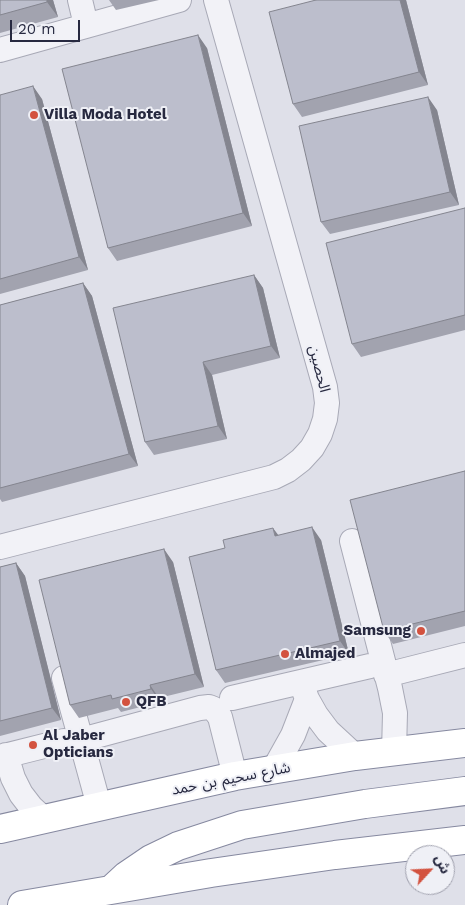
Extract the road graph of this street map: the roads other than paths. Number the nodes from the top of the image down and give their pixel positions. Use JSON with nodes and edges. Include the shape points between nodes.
{"nodes":[{"id":1,"x":80,"y":0,"type":"edge"},
{"id":2,"x":179,"y":0,"type":"edge"},
{"id":3,"x":216,"y":0,"type":"edge"},
{"id":4,"x":86,"y":25,"type":"junction"},
{"id":5,"x":0,"y":50,"type":"edge"},
{"id":6,"x":352,"y":541,"type":"dead end"},
{"id":7,"x":0,"y":546,"type":"edge"},
{"id":8,"x":465,"y":655,"type":"edge"},
{"id":9,"x":378,"y":671,"type":"junction"},
{"id":10,"x":64,"y":676,"type":"edge"},
{"id":11,"x":304,"y":690,"type":"junction"},
{"id":12,"x":232,"y":698,"type":"dead end"},
{"id":13,"x":72,"y":741,"type":"junction"},
{"id":14,"x":465,"y":743,"type":"edge"},
{"id":15,"x":394,"y":752,"type":"junction"},
{"id":16,"x":3,"y":756,"type":"edge"},
{"id":17,"x":355,"y":756,"type":"junction"},
{"id":18,"x":274,"y":769,"type":"junction"},
{"id":19,"x":235,"y":776,"type":"junction"},
{"id":20,"x":465,"y":791,"type":"edge"},
{"id":21,"x":99,"y":806,"type":"junction"},
{"id":22,"x":44,"y":819,"type":"junction"},
{"id":23,"x":0,"y":830,"type":"edge"},
{"id":24,"x":458,"y":845,"type":"edge"},
{"id":25,"x":112,"y":889,"type":"junction"},
{"id":26,"x":22,"y":905,"type":"edge"}],
"edges":[{"from":1,"to":4,"type":"street"},
{"from":2,"to":4,"type":"street"},
{"from":3,"to":7,"type":"street","name":"الحصين","via":[[325,387],[327,403],[320,434],[301,460],[274,477]]},
{"from":4,"to":5,"type":"street"},
{"from":6,"to":9,"type":"street"},
{"from":8,"to":9,"type":"street"},
{"from":9,"to":11,"type":"street"},
{"from":9,"to":15,"type":"street","via":[[394,713]]},
{"from":10,"to":13,"type":"street"},
{"from":11,"to":12,"type":"street"},
{"from":11,"to":17,"type":"street","via":[[328,731]]},
{"from":11,"to":18,"type":"street","via":[[293,735]]},
{"from":13,"to":16,"type":"street"},
{"from":13,"to":19,"type":"street","via":[[209,707],[220,717]]},
{"from":13,"to":21,"type":"street"},
{"from":14,"to":15,"type":"highway","name":"شارع سحيم بن حمد"},
{"from":15,"to":17,"type":"highway","name":"شارع سحيم بن حمد"},
{"from":16,"to":22,"type":"street","via":[[21,794]]},
{"from":17,"to":18,"type":"highway","name":"شارع سحيم بن حمد"},
{"from":18,"to":19,"type":"highway","name":"شارع سحيم بن حمد"},
{"from":19,"to":21,"type":"highway","name":"شارع سحيم بن حمد"},
{"from":20,"to":25,"type":"highway","via":[[242,825],[178,846],[151,859]]},
{"from":21,"to":22,"type":"highway","name":"شارع سحيم بن حمد"},
{"from":22,"to":23,"type":"highway","name":"شارع سحيم بن حمد"},
{"from":24,"to":25,"type":"highway","via":[[335,855]]},
{"from":25,"to":26,"type":"highway"}]}
